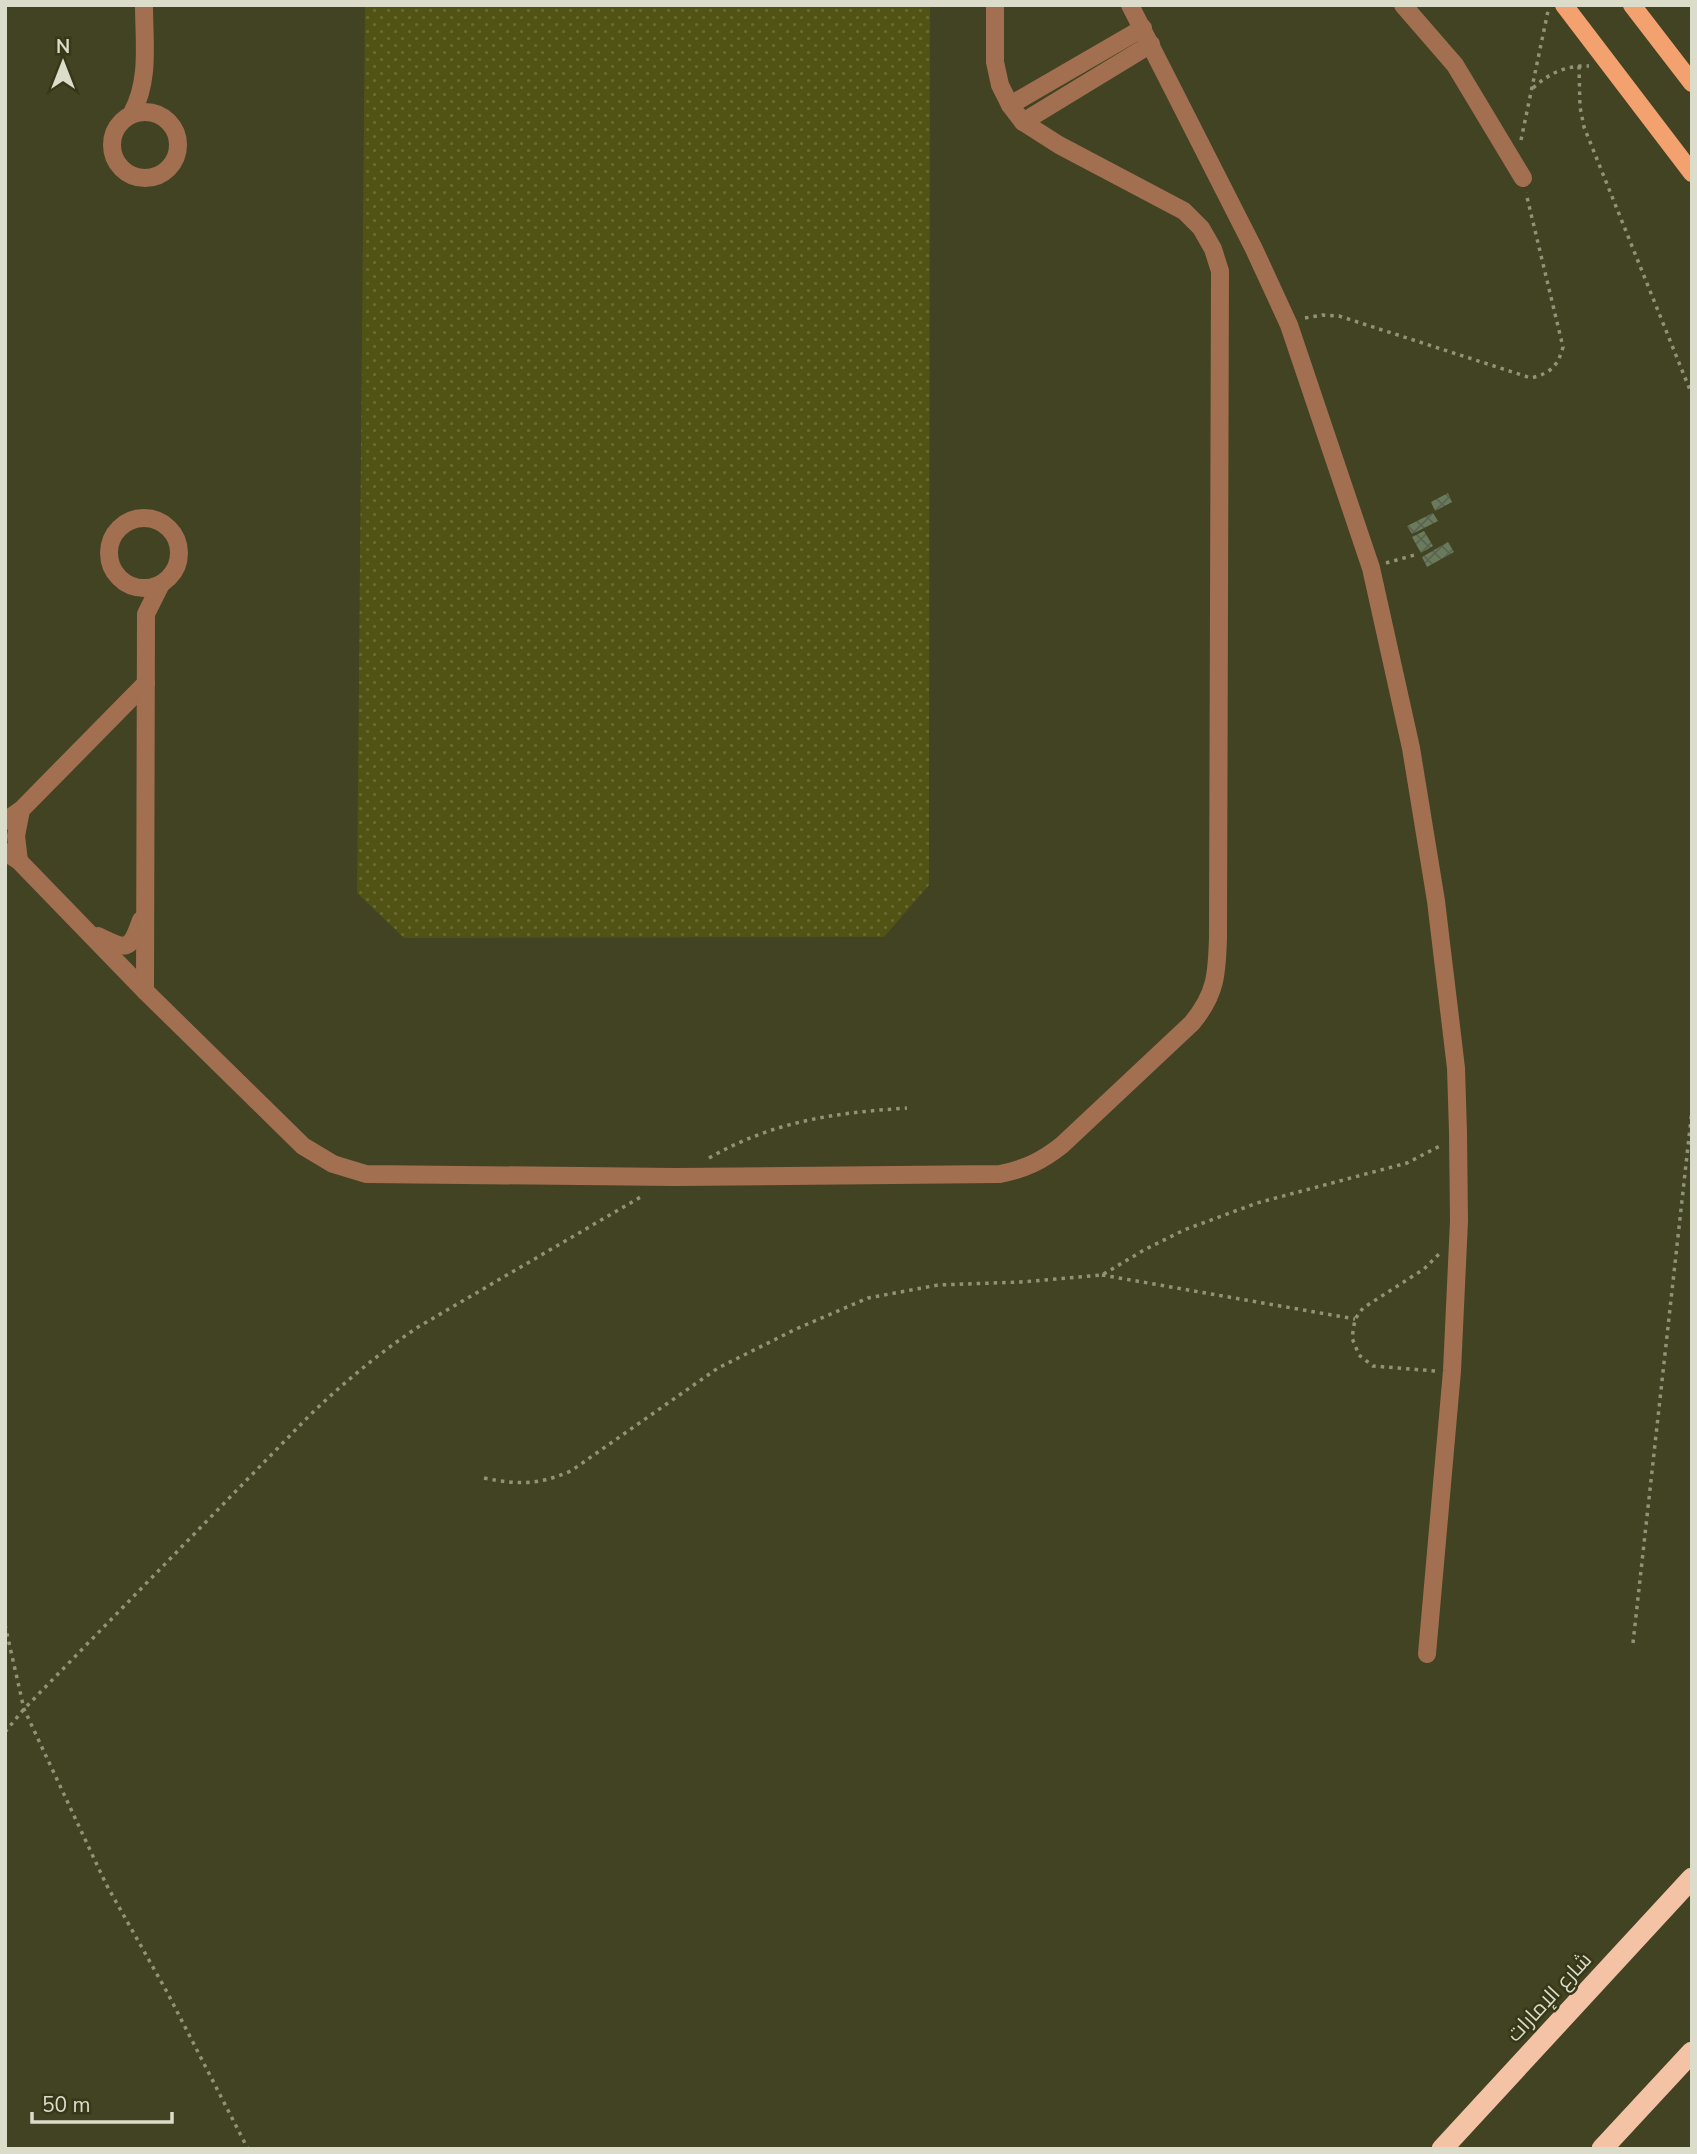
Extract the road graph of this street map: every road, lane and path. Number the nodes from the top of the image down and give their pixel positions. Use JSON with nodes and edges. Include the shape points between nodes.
{"nodes":[{"id":1,"x":144,"y":5,"type":"edge"},
{"id":2,"x":995,"y":5,"type":"edge"},
{"id":3,"x":1130,"y":5,"type":"edge"},
{"id":4,"x":1403,"y":5,"type":"edge"},
{"id":5,"x":1548,"y":5,"type":"edge"},
{"id":6,"x":1564,"y":5,"type":"edge"},
{"id":7,"x":1632,"y":5,"type":"edge"},
{"id":8,"x":1147,"y":36,"type":"junction"},
{"id":9,"x":1579,"y":66,"type":"junction"},
{"id":10,"x":1613,"y":72,"type":"junction"},
{"id":11,"x":144,"y":79,"type":"junction"},
{"id":12,"x":1692,"y":83,"type":"edge"},
{"id":13,"x":1532,"y":89,"type":"junction"},
{"id":14,"x":1010,"y":105,"type":"junction"},
{"id":15,"x":132,"y":113,"type":"junction"},
{"id":16,"x":159,"y":114,"type":"junction"},
{"id":17,"x":1023,"y":122,"type":"junction"},
{"id":18,"x":1521,"y":145,"type":"dead end"},
{"id":19,"x":1692,"y":173,"type":"edge"},
{"id":20,"x":1523,"y":178,"type":"joint"},
{"id":21,"x":1289,"y":325,"type":"junction"},
{"id":22,"x":1692,"y":395,"type":"edge"},
{"id":23,"x":1418,"y":554,"type":"dead end"},
{"id":24,"x":1371,"y":568,"type":"junction"},
{"id":25,"x":127,"y":584,"type":"junction"},
{"id":26,"x":161,"y":584,"type":"junction"},
{"id":27,"x":146,"y":614,"type":"junction"},
{"id":28,"x":146,"y":683,"type":"junction"},
{"id":29,"x":20,"y":810,"type":"junction"},
{"id":30,"x":5,"y":821,"type":"edge"},
{"id":31,"x":12,"y":857,"type":"edge"},
{"id":32,"x":146,"y":902,"type":"junction"},
{"id":33,"x":85,"y":930,"type":"junction"},
{"id":34,"x":145,"y":991,"type":"junction"},
{"id":35,"x":906,"y":1108,"type":"dead end"},
{"id":36,"x":1692,"y":1110,"type":"edge"},
{"id":37,"x":1458,"y":1132,"type":"junction"},
{"id":38,"x":707,"y":1159,"type":"dead end"},
{"id":39,"x":676,"y":1177,"type":"junction"},
{"id":40,"x":1441,"y":1251,"type":"dead end"},
{"id":41,"x":1102,"y":1275,"type":"junction"},
{"id":42,"x":1355,"y":1320,"type":"junction"},
{"id":43,"x":1452,"y":1371,"type":"junction"},
{"id":44,"x":484,"y":1478,"type":"dead end"},
{"id":45,"x":5,"y":1625,"type":"edge"},
{"id":46,"x":1633,"y":1643,"type":"dead end"},
{"id":47,"x":1427,"y":1654,"type":"dead end"},
{"id":48,"x":24,"y":1709,"type":"junction"},
{"id":49,"x":5,"y":1732,"type":"edge"},
{"id":50,"x":1690,"y":1878,"type":"edge"},
{"id":51,"x":1692,"y":2052,"type":"edge"},
{"id":52,"x":248,"y":2149,"type":"edge"},
{"id":53,"x":1442,"y":2149,"type":"edge"},
{"id":54,"x":1602,"y":2149,"type":"edge"}],
"edges":[{"from":1,"to":11,"type":"lane"},
{"from":2,"to":14,"type":"lane","via":[[995,62]]},
{"from":3,"to":8,"type":"lane"},
{"from":4,"to":20,"type":"lane","via":[[1455,65]]},
{"from":5,"to":13,"type":"path"},
{"from":6,"to":10,"type":"main road"},
{"from":7,"to":12,"type":"main road"},
{"from":8,"to":14,"type":"lane"},
{"from":8,"to":17,"type":"lane"},
{"from":8,"to":21,"type":"lane"},
{"from":9,"to":10,"type":"path"},
{"from":9,"to":13,"type":"path","via":[[1553,72]]},
{"from":9,"to":22,"type":"path","via":[[1584,127]]},
{"from":10,"to":19,"type":"main road"},
{"from":11,"to":15,"type":"lane"},
{"from":11,"to":16,"type":"lane"},
{"from":13,"to":18,"type":"path"},
{"from":14,"to":17,"type":"lane"},
{"from":15,"to":16,"type":"lane"},
{"from":15,"to":16,"type":"lane","via":[[116,127],[114,159],[129,174],[150,178],[169,169],[178,149],[174,128]]},
{"from":17,"to":39,"type":"lane","via":[[1184,211],[1201,228],[1220,271],[1218,937],[1214,986],[1206,1006],[1174,1041],[1062,1145],[1022,1169],[978,1175]]},
{"from":20,"to":21,"type":"path","via":[[1563,347],[1559,363],[1547,374],[1531,378],[1516,374],[1339,316],[1304,318]]},
{"from":21,"to":24,"type":"lane"},
{"from":23,"to":24,"type":"path"},
{"from":24,"to":37,"type":"lane","via":[[1411,748],[1436,901],[1456,1068]]},
{"from":25,"to":26,"type":"lane","via":[[144,588]]},
{"from":25,"to":26,"type":"lane","via":[[109,558],[113,537],[128,522],[150,519],[169,528],[179,547],[176,568]]},
{"from":25,"to":27,"type":"lane"},
{"from":26,"to":27,"type":"lane"},
{"from":27,"to":28,"type":"lane"},
{"from":28,"to":29,"type":"lane"},
{"from":28,"to":32,"type":"lane"},
{"from":29,"to":30,"type":"lane"},
{"from":29,"to":31,"type":"lane"},
{"from":31,"to":33,"type":"lane"},
{"from":32,"to":33,"type":"lane","via":[[128,947]]},
{"from":32,"to":34,"type":"lane"},
{"from":33,"to":34,"type":"lane"},
{"from":34,"to":39,"type":"lane","via":[[303,1146],[333,1164],[366,1174],[400,1176]]},
{"from":35,"to":38,"type":"path","via":[[807,1119],[761,1133]]},
{"from":36,"to":46,"type":"path"},
{"from":37,"to":41,"type":"path","via":[[1407,1163],[1257,1203],[1184,1230]]},
{"from":37,"to":43,"type":"lane","via":[[1460,1221]]},
{"from":39,"to":48,"type":"path","via":[[418,1328],[351,1376]]},
{"from":40,"to":42,"type":"path","via":[[1424,1269],[1363,1308]]},
{"from":41,"to":42,"type":"path"},
{"from":41,"to":44,"type":"path","via":[[938,1285],[868,1298],[718,1368],[570,1471],[546,1482],[516,1484]]},
{"from":42,"to":43,"type":"path","via":[[1355,1346],[1373,1366]]},
{"from":43,"to":47,"type":"lane"},
{"from":45,"to":48,"type":"path"},
{"from":48,"to":49,"type":"path"},
{"from":48,"to":52,"type":"path","via":[[106,1884]]},
{"from":50,"to":53,"type":"highway","name":"شارع الإمارات"},
{"from":51,"to":54,"type":"highway"}]}
